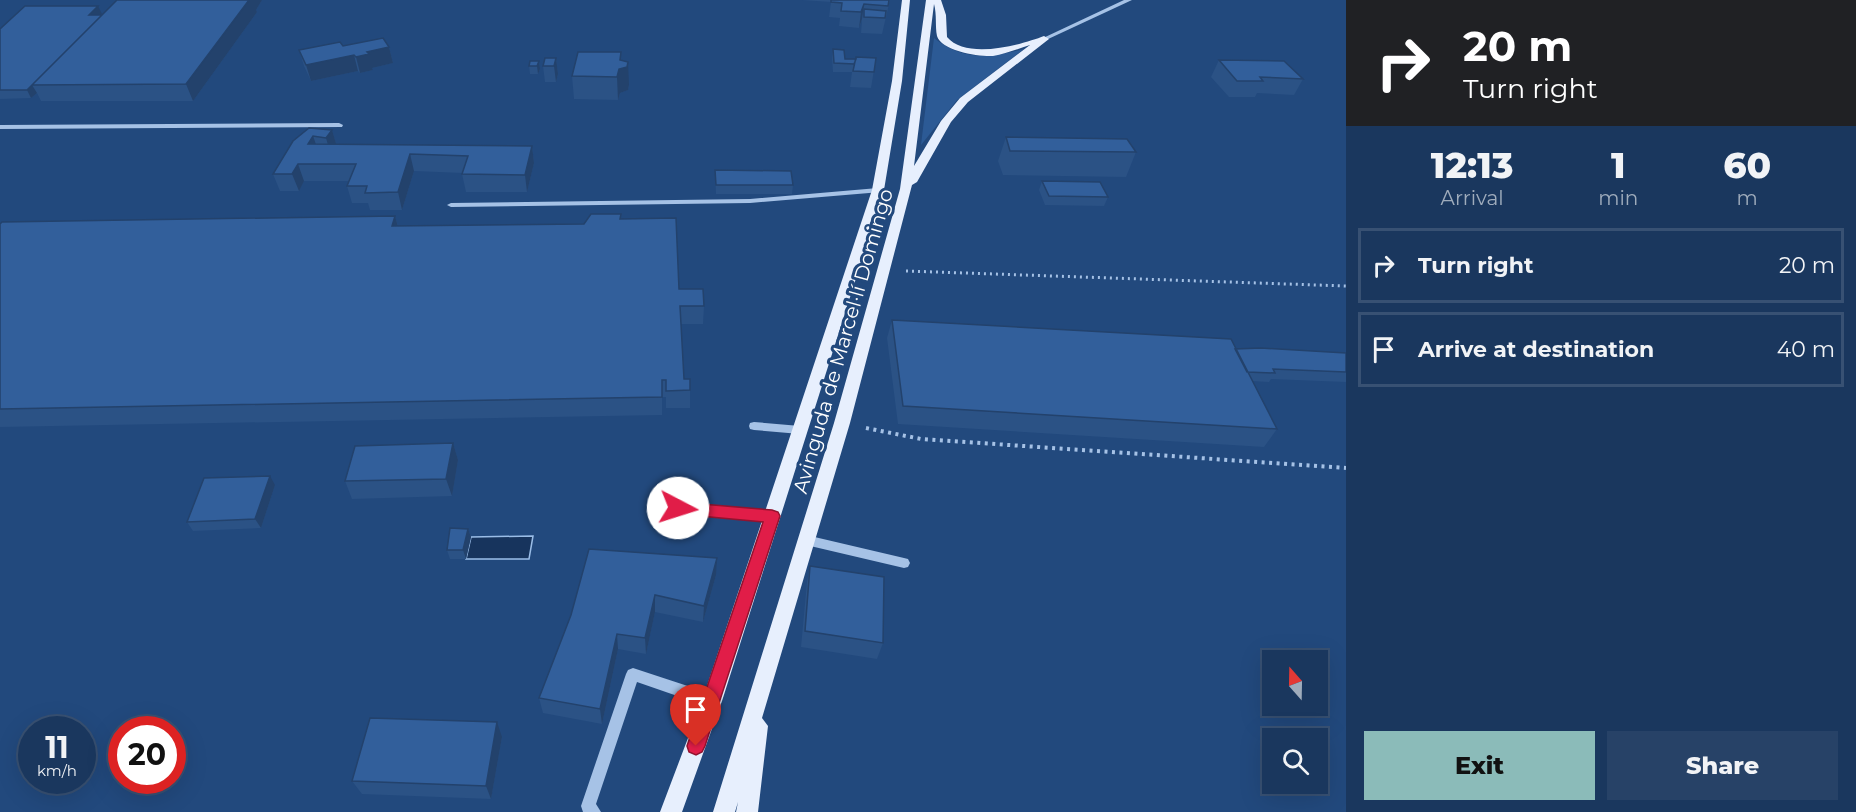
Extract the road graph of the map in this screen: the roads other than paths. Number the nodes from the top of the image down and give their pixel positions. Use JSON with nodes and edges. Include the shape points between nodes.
{"nodes":[{"id":1,"x":906,"y":0,"type":"edge"},
{"id":2,"x":930,"y":0,"type":"edge"},
{"id":3,"x":937,"y":0,"type":"edge"},
{"id":4,"x":1129,"y":0,"type":"edge"},
{"id":5,"x":1044,"y":39,"type":"junction"},
{"id":6,"x":339,"y":125,"type":"dead end"},
{"id":7,"x":0,"y":127,"type":"edge"},
{"id":8,"x":906,"y":189,"type":"junction"},
{"id":9,"x":878,"y":190,"type":"junction"},
{"id":10,"x":451,"y":205,"type":"dead end"},
{"id":11,"x":754,"y":426,"type":"dead end"},
{"id":12,"x":800,"y":430,"type":"junction"},
{"id":13,"x":655,"y":506,"type":"dead end"},
{"id":14,"x":772,"y":516,"type":"junction"},
{"id":15,"x":806,"y":540,"type":"junction"},
{"id":16,"x":904,"y":562,"type":"dead end"},
{"id":17,"x":763,"y":686,"type":"junction"},
{"id":18,"x":712,"y":701,"type":"junction"},
{"id":19,"x":593,"y":812,"type":"edge"},
{"id":20,"x":671,"y":812,"type":"edge"},
{"id":21,"x":724,"y":812,"type":"edge"},
{"id":22,"x":747,"y":812,"type":"edge"}],
"edges":[{"from":1,"to":9,"type":"main road"},
{"from":2,"to":8,"type":"main road","name":"Avinguda de Marcel·lí Domingo"},
{"from":3,"to":5,"type":"main road","via":[[942,37],[960,49],[992,53]]},
{"from":4,"to":5,"type":"street"},
{"from":5,"to":8,"type":"main road","via":[[964,100],[946,121]]},
{"from":6,"to":7,"type":"street"},
{"from":8,"to":15,"type":"main road","name":"Avinguda de Marcel·lí Domingo"},
{"from":9,"to":10,"type":"street","via":[[750,201]]},
{"from":9,"to":12,"type":"main road"},
{"from":11,"to":12,"type":"street"},
{"from":12,"to":14,"type":"main road"},
{"from":13,"to":14,"type":"street"},
{"from":14,"to":18,"type":"main road"},
{"from":15,"to":16,"type":"street"},
{"from":15,"to":17,"type":"main road","name":"Avinguda de Marcel·lí Domingo"},
{"from":17,"to":21,"type":"main road"},
{"from":17,"to":22,"type":"main road"},
{"from":18,"to":19,"type":"street","via":[[633,674],[588,806]]},
{"from":18,"to":20,"type":"main road"}]}
